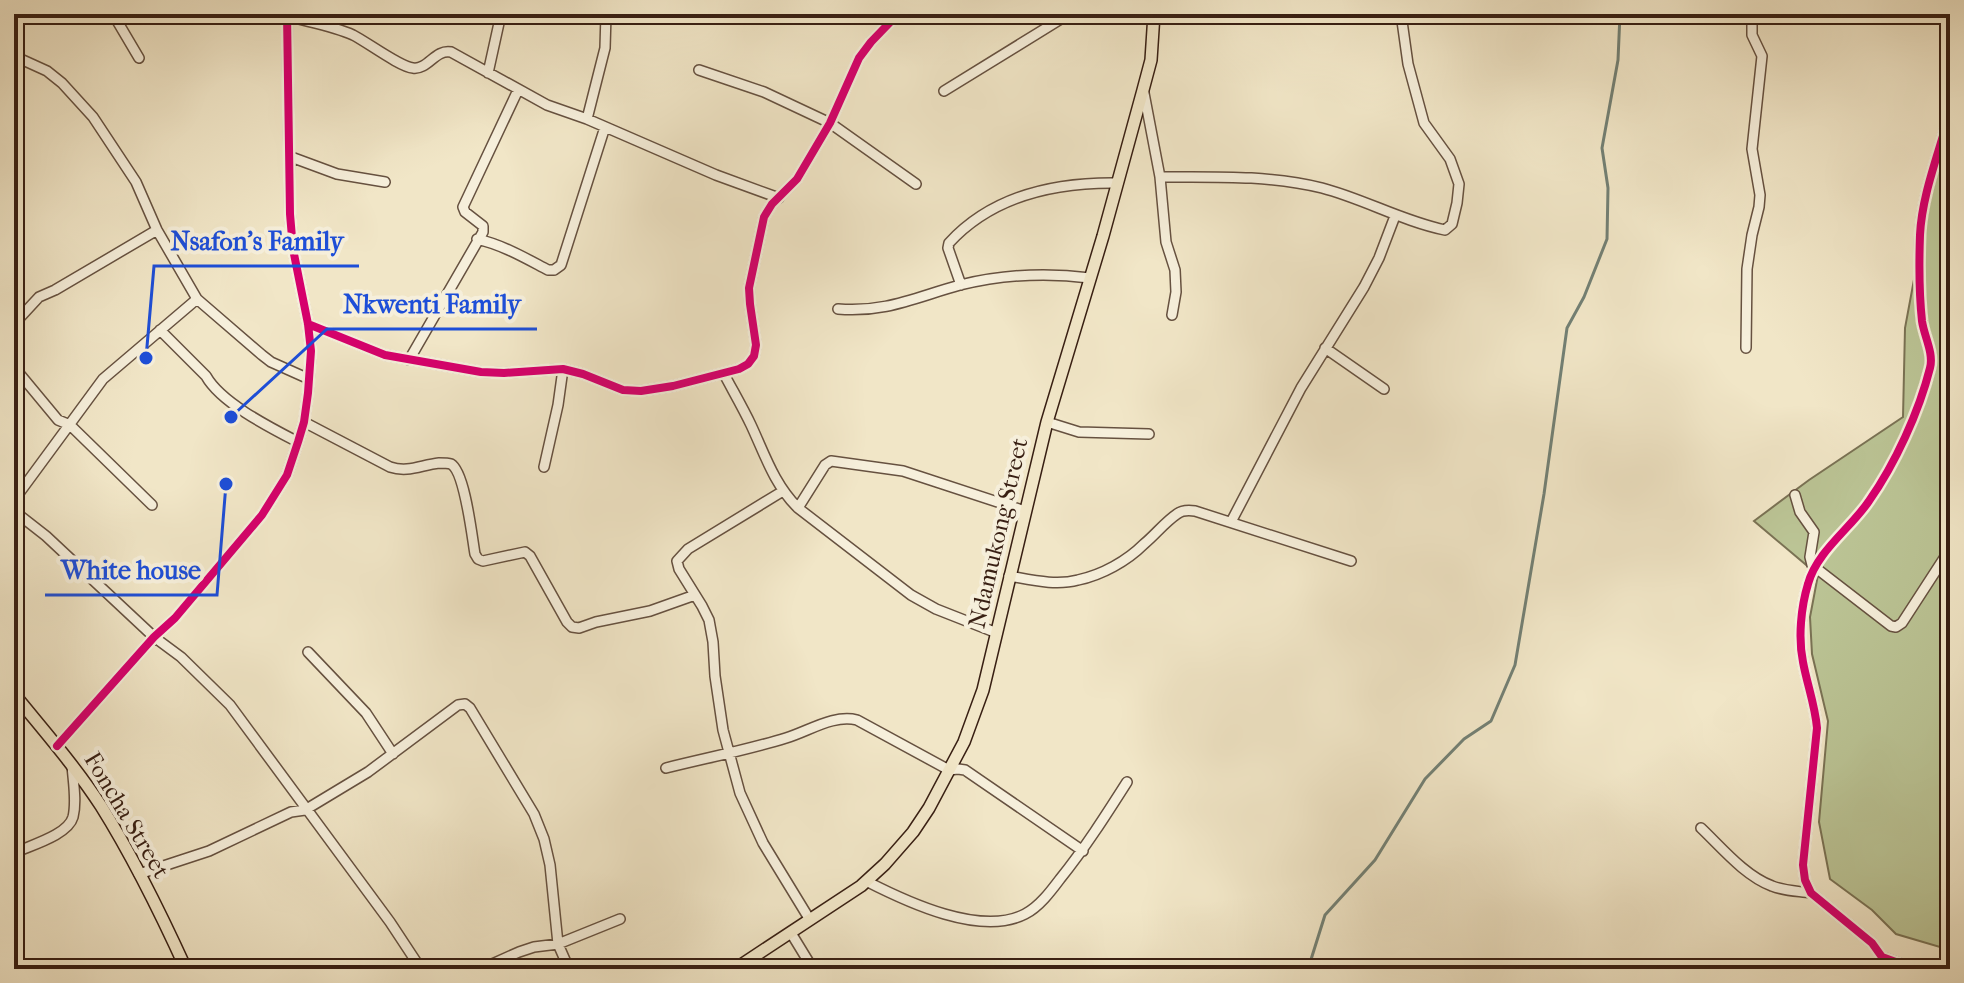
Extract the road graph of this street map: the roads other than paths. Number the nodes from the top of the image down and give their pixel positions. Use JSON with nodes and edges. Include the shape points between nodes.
{"nodes":[{"id":1,"x":113,"y":14,"type":"edge"},
{"id":2,"x":501,"y":14,"type":"edge"},
{"id":3,"x":606,"y":14,"type":"edge"},
{"id":4,"x":898,"y":14,"type":"edge"},
{"id":5,"x":1069,"y":14,"type":"edge"},
{"id":6,"x":1154,"y":14,"type":"edge"},
{"id":7,"x":1401,"y":14,"type":"edge"},
{"id":8,"x":1752,"y":14,"type":"edge"},
{"id":9,"x":287,"y":15,"type":"edge"},
{"id":10,"x":14,"y":56,"type":"edge"},
{"id":11,"x":139,"y":58,"type":"dead end"},
{"id":12,"x":699,"y":70,"type":"dead end"},
{"id":13,"x":488,"y":73,"type":"junction"},
{"id":14,"x":518,"y":90,"type":"junction"},
{"id":15,"x":1143,"y":90,"type":"junction"},
{"id":16,"x":944,"y":91,"type":"dead end"},
{"id":17,"x":1950,"y":111,"type":"edge"},
{"id":18,"x":587,"y":119,"type":"junction"},
{"id":19,"x":830,"y":123,"type":"junction"},
{"id":20,"x":605,"y":127,"type":"junction"},
{"id":21,"x":291,"y":157,"type":"junction"},
{"id":22,"x":1160,"y":177,"type":"junction"},
{"id":23,"x":385,"y":182,"type":"dead end"},
{"id":24,"x":1118,"y":183,"type":"junction"},
{"id":25,"x":916,"y":184,"type":"dead end"},
{"id":26,"x":779,"y":198,"type":"junction"},
{"id":27,"x":1395,"y":216,"type":"junction"},
{"id":28,"x":157,"y":230,"type":"junction"},
{"id":29,"x":477,"y":239,"type":"junction"},
{"id":30,"x":1090,"y":278,"type":"junction"},
{"id":31,"x":961,"y":285,"type":"junction"},
{"id":32,"x":197,"y":299,"type":"junction"},
{"id":33,"x":838,"y":309,"type":"dead end"},
{"id":34,"x":1172,"y":315,"type":"dead end"},
{"id":35,"x":14,"y":324,"type":"edge"},
{"id":36,"x":308,"y":324,"type":"junction"},
{"id":37,"x":160,"y":330,"type":"junction"},
{"id":38,"x":1325,"y":348,"type":"junction"},
{"id":39,"x":1746,"y":348,"type":"dead end"},
{"id":40,"x":409,"y":360,"type":"junction"},
{"id":41,"x":14,"y":367,"type":"edge"},
{"id":42,"x":563,"y":369,"type":"junction"},
{"id":43,"x":724,"y":374,"type":"junction"},
{"id":44,"x":309,"y":379,"type":"junction"},
{"id":45,"x":1384,"y":389,"type":"dead end"},
{"id":46,"x":304,"y":422,"type":"junction"},
{"id":47,"x":1047,"y":422,"type":"junction"},
{"id":48,"x":70,"y":425,"type":"junction"},
{"id":49,"x":1149,"y":434,"type":"dead end"},
{"id":50,"x":298,"y":442,"type":"junction"},
{"id":51,"x":544,"y":467,"type":"dead end"},
{"id":52,"x":783,"y":491,"type":"junction"},
{"id":53,"x":1795,"y":495,"type":"dead end"},
{"id":54,"x":14,"y":500,"type":"edge"},
{"id":55,"x":152,"y":505,"type":"dead end"},
{"id":56,"x":798,"y":508,"type":"junction"},
{"id":57,"x":14,"y":511,"type":"edge"},
{"id":58,"x":1025,"y":511,"type":"junction"},
{"id":59,"x":1231,"y":522,"type":"junction"},
{"id":60,"x":1950,"y":549,"type":"edge"},
{"id":61,"x":1351,"y":561,"type":"dead end"},
{"id":62,"x":1815,"y":567,"type":"junction"},
{"id":63,"x":1009,"y":576,"type":"junction"},
{"id":64,"x":695,"y":595,"type":"junction"},
{"id":65,"x":997,"y":633,"type":"junction"},
{"id":66,"x":154,"y":637,"type":"junction"},
{"id":67,"x":308,"y":652,"type":"dead end"},
{"id":68,"x":14,"y":694,"type":"edge"},
{"id":69,"x":57,"y":746,"type":"junction"},
{"id":70,"x":730,"y":752,"type":"junction"},
{"id":71,"x":393,"y":754,"type":"junction"},
{"id":72,"x":72,"y":765,"type":"junction"},
{"id":73,"x":666,"y":768,"type":"dead end"},
{"id":74,"x":949,"y":770,"type":"junction"},
{"id":75,"x":1127,"y":782,"type":"dead end"},
{"id":76,"x":305,"y":810,"type":"junction"},
{"id":77,"x":1701,"y":828,"type":"dead end"},
{"id":78,"x":1083,"y":851,"type":"junction"},
{"id":79,"x":14,"y":853,"type":"edge"},
{"id":80,"x":139,"y":874,"type":"junction"},
{"id":81,"x":866,"y":881,"type":"junction"},
{"id":82,"x":1811,"y":893,"type":"junction"},
{"id":83,"x":620,"y":919,"type":"dead end"},
{"id":84,"x":810,"y":920,"type":"junction"},
{"id":85,"x":791,"y":933,"type":"junction"},
{"id":86,"x":558,"y":944,"type":"junction"},
{"id":87,"x":1882,"y":957,"type":"junction"},
{"id":88,"x":186,"y":969,"type":"edge"},
{"id":89,"x":421,"y":969,"type":"edge"},
{"id":90,"x":481,"y":969,"type":"edge"},
{"id":91,"x":569,"y":969,"type":"edge"},
{"id":92,"x":735,"y":969,"type":"edge"},
{"id":93,"x":813,"y":969,"type":"edge"},
{"id":94,"x":1874,"y":969,"type":"edge"},
{"id":95,"x":1915,"y":969,"type":"edge"}],
"edges":[{"from":1,"to":11,"type":"street"},
{"from":2,"to":13,"type":"street"},
{"from":3,"to":18,"type":"street","via":[[602,68]]},
{"from":4,"to":19,"type":"street","via":[[859,58]]},
{"from":5,"to":16,"type":"street"},
{"from":6,"to":15,"type":"main road","name":"Ndamukong Street"},
{"from":7,"to":27,"type":"street","via":[[1424,123],[1450,159],[1459,184],[1452,224],[1445,230]]},
{"from":8,"to":39,"type":"street","via":[[1752,35],[1762,56],[1752,149],[1760,195],[1747,269]]},
{"from":9,"to":13,"type":"street","via":[[349,33],[409,68],[421,67],[445,51]]},
{"from":9,"to":21,"type":"street"},
{"from":10,"to":28,"type":"street","via":[[47,71],[93,117],[136,182]]},
{"from":12,"to":19,"type":"street"},
{"from":13,"to":14,"type":"street"},
{"from":14,"to":18,"type":"street"},
{"from":14,"to":29,"type":"street","via":[[463,207],[483,226]]},
{"from":15,"to":22,"type":"street"},
{"from":15,"to":24,"type":"main road","name":"Ndamukong Street"},
{"from":17,"to":62,"type":"street","via":[[1920,233],[1922,322],[1930,369],[1912,425],[1878,487]]},
{"from":18,"to":20,"type":"street"},
{"from":19,"to":25,"type":"street"},
{"from":19,"to":26,"type":"street","via":[[797,179]]},
{"from":20,"to":26,"type":"street"},
{"from":20,"to":29,"type":"street","via":[[561,265],[548,270]]},
{"from":21,"to":23,"type":"street","via":[[337,174]]},
{"from":21,"to":36,"type":"street","via":[[293,249]]},
{"from":22,"to":27,"type":"street","via":[[1302,184]]},
{"from":22,"to":34,"type":"street","via":[[1166,242],[1175,270]]},
{"from":24,"to":30,"type":"main road","name":"Ndamukong Street"},
{"from":24,"to":31,"type":"street","via":[[1051,187],[985,213],[949,243]]},
{"from":26,"to":43,"type":"street","via":[[764,217],[749,288],[754,356]]},
{"from":27,"to":38,"type":"street","via":[[1373,270]]},
{"from":28,"to":32,"type":"street"},
{"from":28,"to":35,"type":"street","via":[[39,297]]},
{"from":29,"to":40,"type":"street"},
{"from":30,"to":31,"type":"street","via":[[1035,273]]},
{"from":30,"to":47,"type":"main road","name":"Ndamukong Street"},
{"from":31,"to":33,"type":"street","via":[[890,307]]},
{"from":32,"to":37,"type":"street"},
{"from":32,"to":44,"type":"street","via":[[271,362]]},
{"from":36,"to":40,"type":"street","via":[[369,350]]},
{"from":36,"to":44,"type":"street"},
{"from":37,"to":48,"type":"street","via":[[103,379]]},
{"from":37,"to":50,"type":"street","via":[[232,403]]},
{"from":38,"to":45,"type":"street"},
{"from":38,"to":59,"type":"street"},
{"from":40,"to":42,"type":"street","via":[[492,372]]},
{"from":41,"to":48,"type":"street","via":[[58,420]]},
{"from":42,"to":43,"type":"street","via":[[641,391]]},
{"from":42,"to":51,"type":"street"},
{"from":43,"to":52,"type":"street"},
{"from":44,"to":46,"type":"street"},
{"from":46,"to":50,"type":"street"},
{"from":46,"to":64,"type":"street","via":[[399,470],[449,463],[464,493],[478,559],[525,552],[572,627],[650,611]]},
{"from":47,"to":49,"type":"street","via":[[1079,432]]},
{"from":47,"to":58,"type":"main road","name":"Ndamukong Street"},
{"from":48,"to":54,"type":"street"},
{"from":48,"to":55,"type":"street"},
{"from":50,"to":66,"type":"street","via":[[287,475],[262,515]]},
{"from":52,"to":56,"type":"street"},
{"from":52,"to":64,"type":"street","via":[[681,555],[679,569]]},
{"from":53,"to":62,"type":"street","via":[[1814,532],[1810,557]]},
{"from":56,"to":58,"type":"street","via":[[831,461],[903,471]]},
{"from":56,"to":65,"type":"street","via":[[911,595]]},
{"from":57,"to":66,"type":"street"},
{"from":58,"to":63,"type":"main road","name":"Ndamukong Street"},
{"from":59,"to":61,"type":"street"},
{"from":59,"to":63,"type":"street","via":[[1186,510],[1141,548],[1094,576],[1062,583]]},
{"from":60,"to":62,"type":"street","via":[[1896,627]]},
{"from":62,"to":82,"type":"street","via":[[1801,630],[1817,728],[1803,865]]},
{"from":63,"to":65,"type":"main road","name":"Ndamukong Street"},
{"from":64,"to":70,"type":"street","via":[[709,620]]},
{"from":65,"to":74,"type":"main road","name":"Ndamukong Street","via":[[973,719]]},
{"from":66,"to":69,"type":"street"},
{"from":66,"to":76,"type":"street","via":[[230,705]]},
{"from":67,"to":71,"type":"street","via":[[366,713]]},
{"from":68,"to":69,"type":"main road","name":"Foncha Street"},
{"from":69,"to":72,"type":"main road","name":"Foncha Street"},
{"from":70,"to":73,"type":"street"},
{"from":70,"to":74,"type":"street","via":[[848,717]]},
{"from":70,"to":84,"type":"street","via":[[748,813]]},
{"from":71,"to":76,"type":"street"},
{"from":71,"to":86,"type":"street","via":[[458,705],[470,708],[544,839]]},
{"from":72,"to":79,"type":"street","via":[[74,809],[69,825]]},
{"from":72,"to":80,"type":"main road","name":"Foncha Street"},
{"from":74,"to":78,"type":"street","via":[[965,770]]},
{"from":74,"to":81,"type":"main road","name":"Ndamukong Street","via":[[913,832]]},
{"from":75,"to":78,"type":"street"},
{"from":76,"to":80,"type":"street"},
{"from":76,"to":89,"type":"street"},
{"from":77,"to":82,"type":"street","via":[[1761,881]]},
{"from":78,"to":81,"type":"street","via":[[1035,907],[1008,919],[960,919]]},
{"from":80,"to":88,"type":"main road","name":"Foncha Street"},
{"from":81,"to":84,"type":"main road","name":"Ndamukong Street"},
{"from":82,"to":87,"type":"street"},
{"from":83,"to":86,"type":"street"},
{"from":84,"to":85,"type":"main road","name":"Ndamukong Street"},
{"from":85,"to":92,"type":"main road","name":"Ndamukong Street"},
{"from":85,"to":93,"type":"street"},
{"from":86,"to":90,"type":"street","via":[[534,947]]},
{"from":86,"to":91,"type":"street"},
{"from":87,"to":94,"type":"street"},
{"from":87,"to":95,"type":"street"}]}
